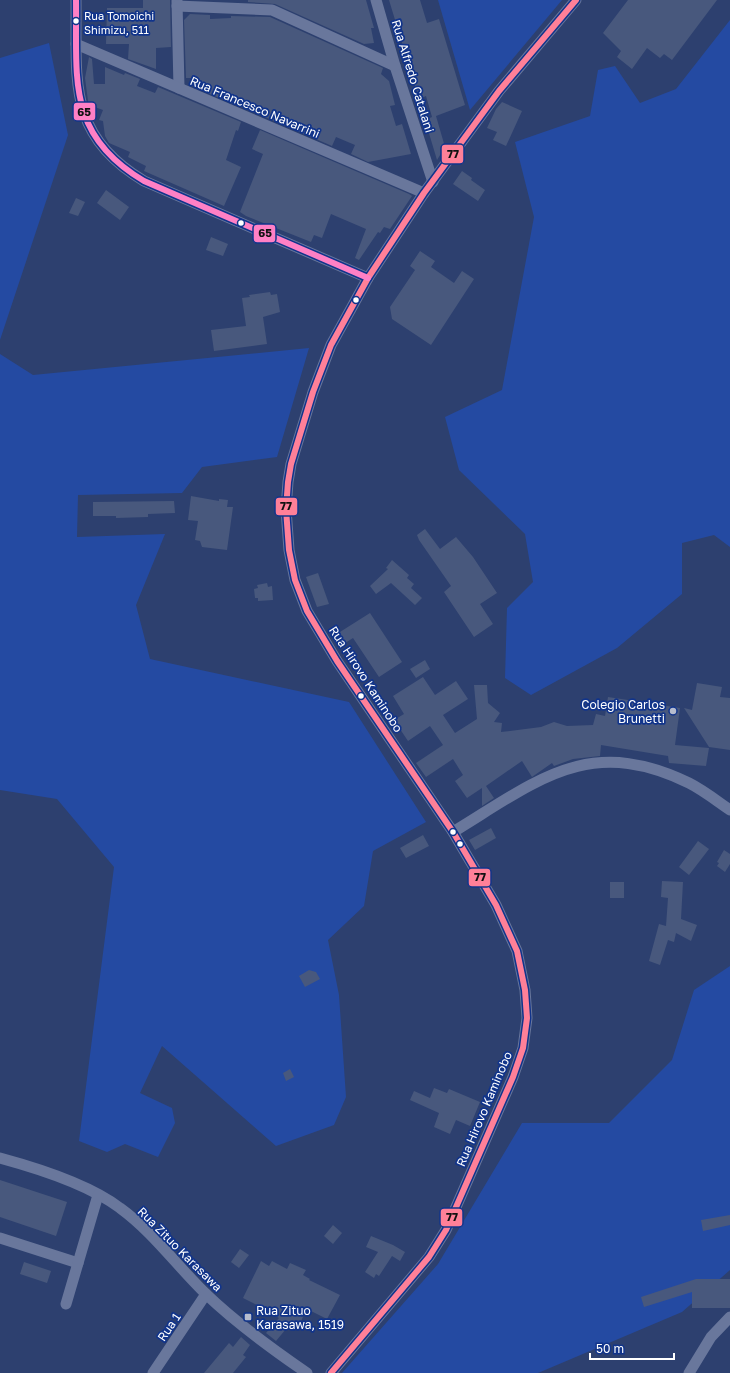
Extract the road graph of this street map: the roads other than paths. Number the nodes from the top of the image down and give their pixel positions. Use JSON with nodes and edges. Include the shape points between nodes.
{"nodes":[{"id":1,"x":76,"y":0,"type":"edge"},
{"id":2,"x":376,"y":0,"type":"edge"},
{"id":3,"x":576,"y":0,"type":"edge"},
{"id":4,"x":177,"y":3,"type":"edge"},
{"id":5,"x":76,"y":44,"type":"junction"},
{"id":6,"x":395,"y":66,"type":"junction"},
{"id":7,"x":179,"y":88,"type":"junction"},
{"id":8,"x":433,"y":182,"type":"junction"},
{"id":9,"x":424,"y":193,"type":"junction"},
{"id":10,"x":368,"y":278,"type":"junction"},
{"id":11,"x":730,"y":810,"type":"edge"},
{"id":12,"x":453,"y":832,"type":"junction"},
{"id":13,"x":0,"y":1158,"type":"edge"},
{"id":14,"x":98,"y":1195,"type":"junction"},
{"id":15,"x":0,"y":1238,"type":"edge"},
{"id":16,"x":78,"y":1263,"type":"junction"},
{"id":17,"x":206,"y":1294,"type":"junction"},
{"id":18,"x":66,"y":1304,"type":"dead end"},
{"id":19,"x":730,"y":1317,"type":"edge"},
{"id":20,"x":153,"y":1373,"type":"edge"},
{"id":21,"x":307,"y":1373,"type":"edge"},
{"id":22,"x":332,"y":1373,"type":"edge"},
{"id":23,"x":689,"y":1373,"type":"edge"}],
"edges":[{"from":1,"to":5,"type":"street"},
{"from":2,"to":6,"type":"street","name":"Rua Alfredo Catalani"},
{"from":3,"to":8,"type":"street","name":"Rua Hirovo Kaminobo","via":[[499,91]]},
{"from":4,"to":6,"type":"street","via":[[272,10]]},
{"from":4,"to":7,"type":"street"},
{"from":5,"to":7,"type":"street","name":"Rua Francesco Navarrini"},
{"from":5,"to":10,"type":"street","via":[[78,90],[85,119],[105,151],[124,169],[144,181]]},
{"from":6,"to":8,"type":"street","name":"Rua Alfredo Catalani"},
{"from":7,"to":9,"type":"street","name":"Rua Francesco Navarrini"},
{"from":8,"to":9,"type":"street","name":"Rua Hirovo Kaminobo"},
{"from":9,"to":10,"type":"street","name":"Rua Hirovo Kaminobo"},
{"from":10,"to":12,"type":"street","name":"Rua Hirovo Kaminobo","via":[[331,345],[313,392],[291,464],[286,509],[289,550],[295,580],[307,611],[337,661]]},
{"from":11,"to":12,"type":"street","via":[[691,784],[670,774],[635,764],[600,762],[564,769],[543,778]]},
{"from":12,"to":22,"type":"street","name":"Rua Hirovo Kaminobo","via":[[496,905],[517,951],[525,990],[526,1032],[523,1048],[459,1204],[442,1236],[429,1257]]},
{"from":13,"to":14,"type":"street","name":"Rua Zituo Karasawa","via":[[32,1167]]},
{"from":14,"to":16,"type":"street"},
{"from":14,"to":17,"type":"street","name":"Rua Zituo Karasawa","via":[[120,1207],[143,1227]]},
{"from":15,"to":16,"type":"street"},
{"from":16,"to":18,"type":"street"},
{"from":17,"to":20,"type":"street","name":"Rua 1"},
{"from":17,"to":21,"type":"street","name":"Rua Zituo Karasawa","via":[[262,1341]]},
{"from":19,"to":23,"type":"street","via":[[711,1338]]}]}
